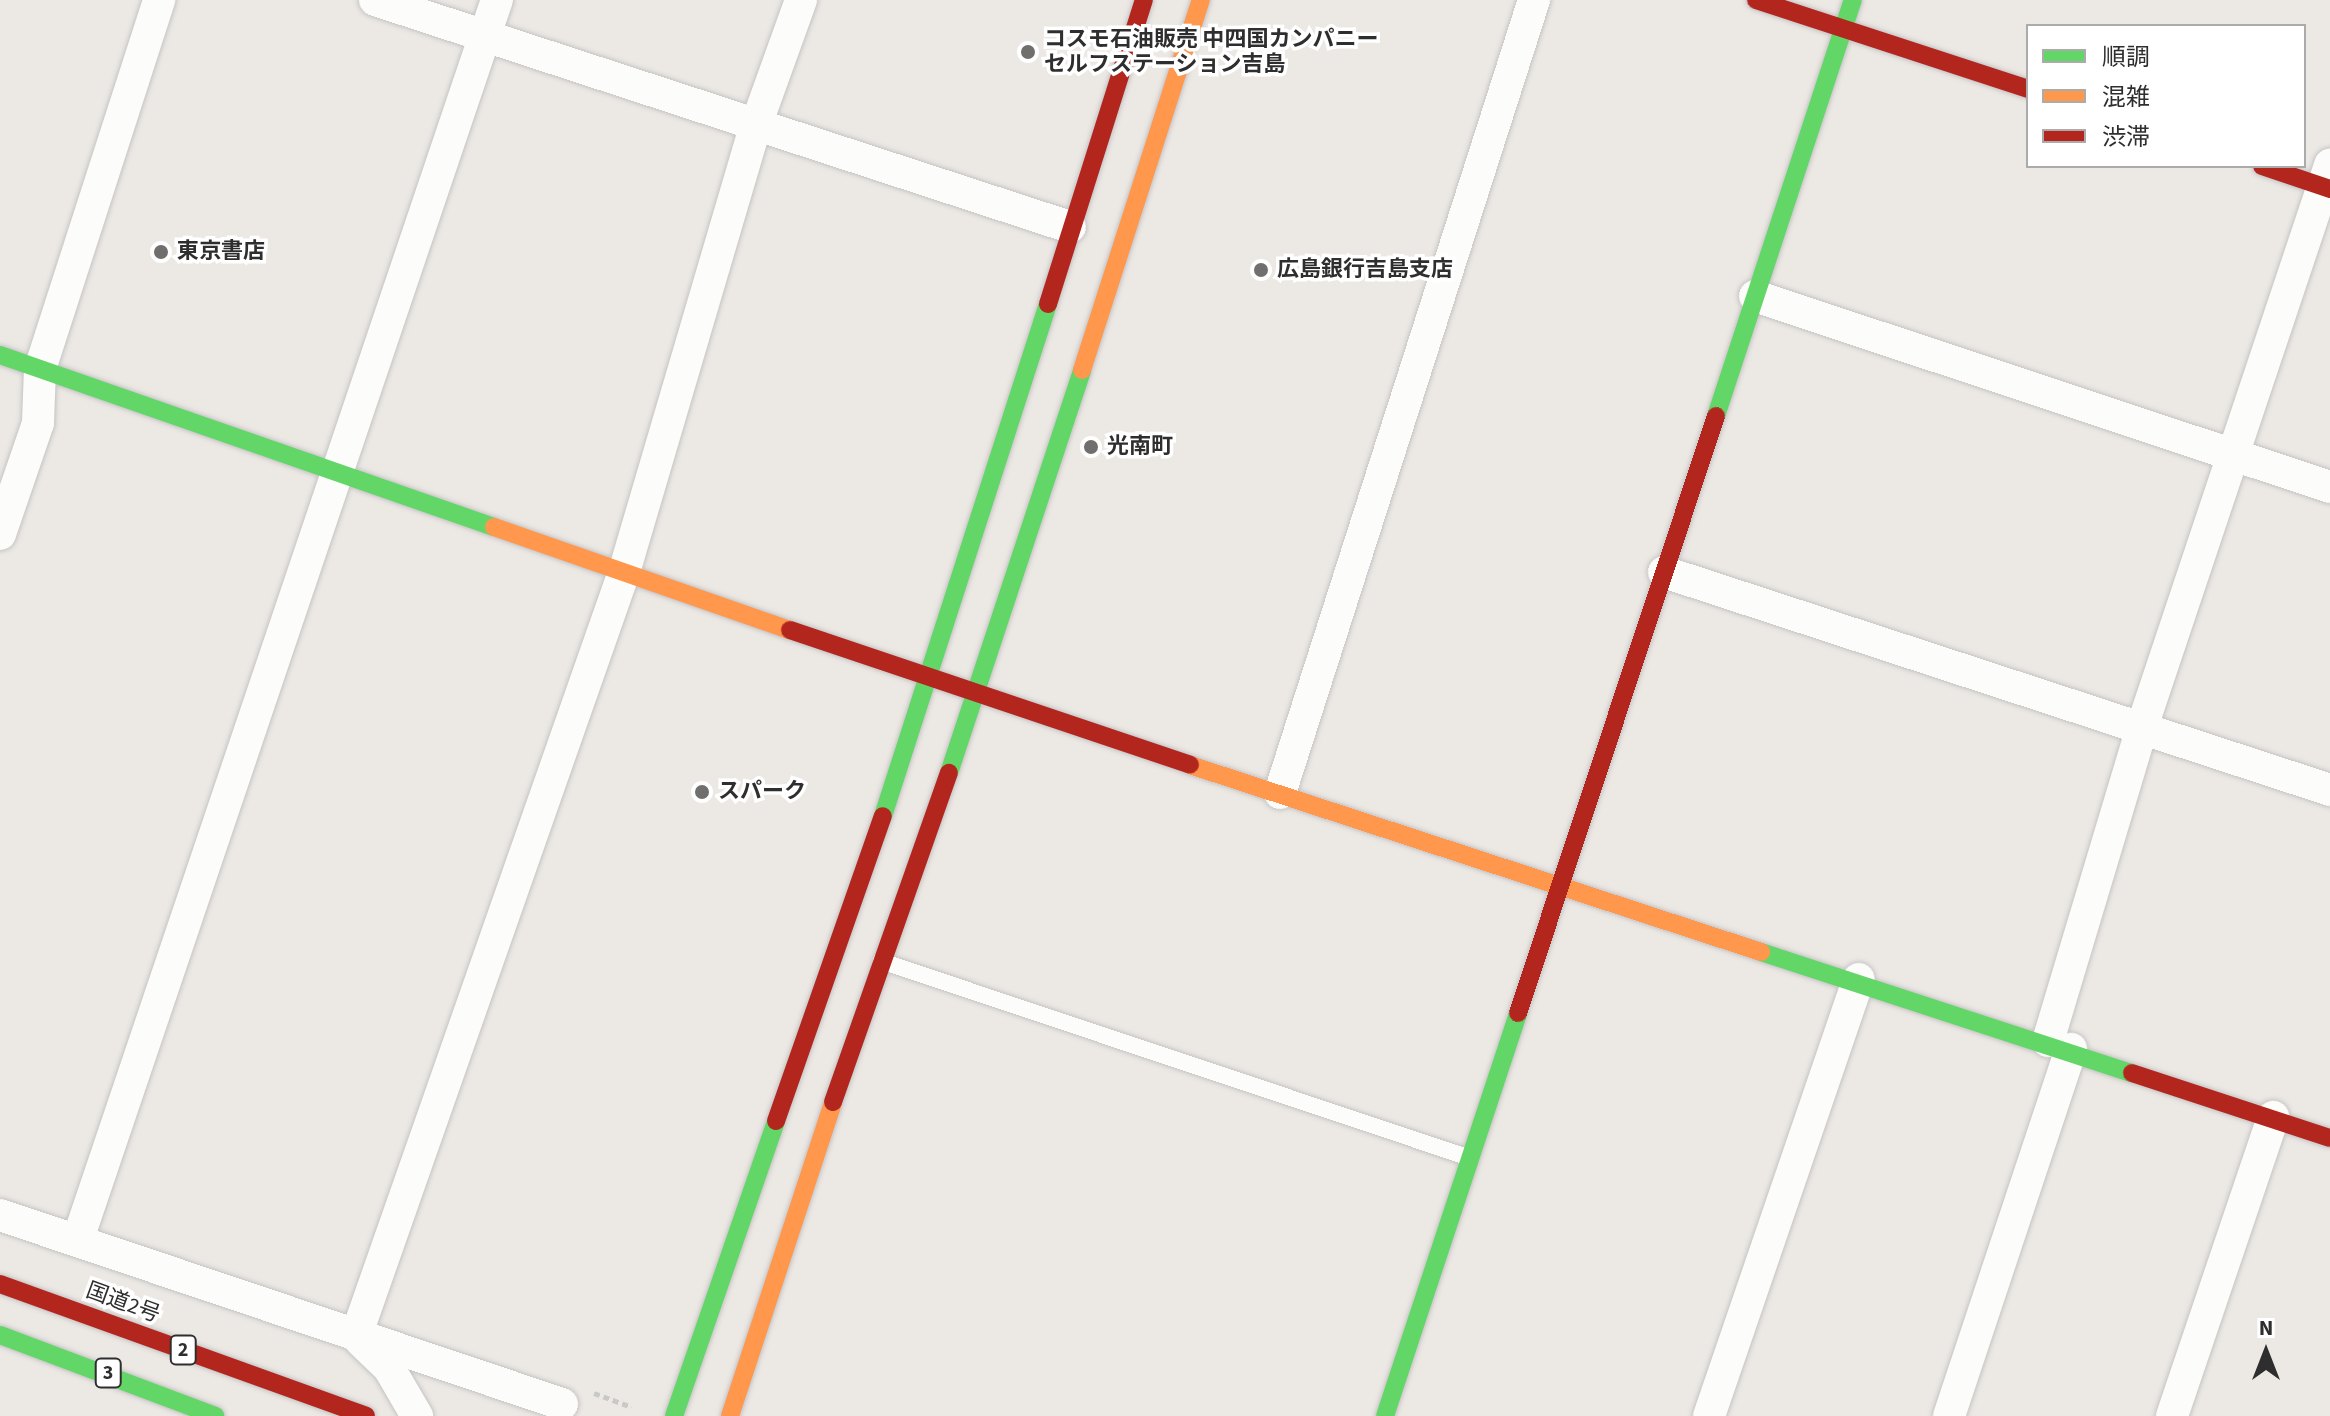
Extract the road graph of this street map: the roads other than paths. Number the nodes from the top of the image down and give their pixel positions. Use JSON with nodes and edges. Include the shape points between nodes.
{"nodes":[{"id":1,"x":159,"y":0,"type":"edge"},
{"id":2,"x":375,"y":0,"type":"edge"},
{"id":3,"x":497,"y":0,"type":"edge"},
{"id":4,"x":801,"y":0,"type":"edge"},
{"id":5,"x":1144,"y":0,"type":"edge"},
{"id":6,"x":1201,"y":0,"type":"edge"},
{"id":7,"x":1534,"y":0,"type":"edge"},
{"id":8,"x":1756,"y":0,"type":"edge"},
{"id":9,"x":1853,"y":0,"type":"edge"},
{"id":10,"x":1843,"y":29,"type":"junction"},
{"id":11,"x":484,"y":36,"type":"junction"},
{"id":12,"x":2026,"y":88,"type":"edge"},
{"id":13,"x":756,"y":125,"type":"junction"},
{"id":14,"x":2271,"y":168,"type":"edge"},
{"id":15,"x":2328,"y":180,"type":"edge"},
{"id":16,"x":1070,"y":227,"type":"junction"},
{"id":17,"x":1755,"y":296,"type":"junction"},
{"id":18,"x":0,"y":355,"type":"edge"},
{"id":19,"x":40,"y":369,"type":"junction"},
{"id":20,"x":2237,"y":456,"type":"junction"},
{"id":21,"x":336,"y":475,"type":"junction"},
{"id":22,"x":2330,"y":487,"type":"edge"},
{"id":23,"x":0,"y":534,"type":"edge"},
{"id":24,"x":625,"y":569,"type":"junction"},
{"id":25,"x":1664,"y":572,"type":"junction"},
{"id":26,"x":931,"y":677,"type":"junction"},
{"id":27,"x":978,"y":696,"type":"junction"},
{"id":28,"x":2142,"y":727,"type":"junction"},
{"id":29,"x":2330,"y":790,"type":"edge"},
{"id":30,"x":1280,"y":793,"type":"junction"},
{"id":31,"x":1566,"y":885,"type":"junction"},
{"id":32,"x":880,"y":960,"type":"junction"},
{"id":33,"x":1859,"y":979,"type":"junction"},
{"id":34,"x":2059,"y":1045,"type":"junction"},
{"id":35,"x":2273,"y":1117,"type":"junction"},
{"id":36,"x":2330,"y":1138,"type":"edge"},
{"id":37,"x":1471,"y":1158,"type":"junction"},
{"id":38,"x":0,"y":1215,"type":"edge"},
{"id":39,"x":78,"y":1239,"type":"junction"},
{"id":40,"x":0,"y":1284,"type":"edge"},
{"id":41,"x":0,"y":1335,"type":"edge"},
{"id":42,"x":356,"y":1336,"type":"junction"},
{"id":43,"x":562,"y":1404,"type":"dead end"},
{"id":44,"x":215,"y":1416,"type":"edge"},
{"id":45,"x":366,"y":1416,"type":"edge"},
{"id":46,"x":417,"y":1416,"type":"edge"},
{"id":47,"x":674,"y":1416,"type":"edge"},
{"id":48,"x":730,"y":1416,"type":"edge"},
{"id":49,"x":1385,"y":1416,"type":"edge"},
{"id":50,"x":1709,"y":1416,"type":"edge"},
{"id":51,"x":1949,"y":1416,"type":"edge"},
{"id":52,"x":2172,"y":1416,"type":"edge"}],
"edges":[{"from":1,"to":19,"type":"street"},
{"from":2,"to":11,"type":"street"},
{"from":3,"to":11,"type":"street"},
{"from":4,"to":13,"type":"street"},
{"from":5,"to":16,"type":"main road"},
{"from":6,"to":27,"type":"main road"},
{"from":7,"to":30,"type":"street"},
{"from":8,"to":10,"type":"main road"},
{"from":9,"to":10,"type":"main road"},
{"from":10,"to":12,"type":"main road"},
{"from":10,"to":17,"type":"main road"},
{"from":11,"to":13,"type":"street"},
{"from":11,"to":21,"type":"street"},
{"from":13,"to":16,"type":"street"},
{"from":13,"to":24,"type":"street"},
{"from":14,"to":15,"type":"main road"},
{"from":15,"to":20,"type":"street"},
{"from":16,"to":26,"type":"main road"},
{"from":17,"to":20,"type":"street"},
{"from":17,"to":25,"type":"main road"},
{"from":18,"to":19,"type":"main road"},
{"from":19,"to":21,"type":"main road"},
{"from":19,"to":23,"type":"street","via":[[38,423]]},
{"from":20,"to":22,"type":"street"},
{"from":20,"to":28,"type":"street"},
{"from":21,"to":24,"type":"main road"},
{"from":21,"to":39,"type":"street"},
{"from":24,"to":26,"type":"main road"},
{"from":24,"to":42,"type":"street"},
{"from":25,"to":28,"type":"street"},
{"from":25,"to":31,"type":"main road"},
{"from":26,"to":27,"type":"main road"},
{"from":26,"to":47,"type":"main road"},
{"from":27,"to":30,"type":"main road"},
{"from":27,"to":32,"type":"main road"},
{"from":28,"to":29,"type":"street"},
{"from":28,"to":34,"type":"street"},
{"from":30,"to":31,"type":"main road"},
{"from":31,"to":33,"type":"main road"},
{"from":31,"to":37,"type":"main road"},
{"from":32,"to":37,"type":"lane"},
{"from":32,"to":48,"type":"main road"},
{"from":33,"to":34,"type":"main road"},
{"from":33,"to":50,"type":"street"},
{"from":34,"to":35,"type":"main road"},
{"from":34,"to":51,"type":"street"},
{"from":35,"to":36,"type":"main road"},
{"from":35,"to":52,"type":"street"},
{"from":37,"to":49,"type":"main road"},
{"from":38,"to":39,"type":"street"},
{"from":39,"to":42,"type":"street"},
{"from":40,"to":45,"type":"main road","name":"国道2号","number":"2"},
{"from":41,"to":44,"type":"main road","number":"3"},
{"from":42,"to":43,"type":"street"},
{"from":42,"to":46,"type":"street","via":[[389,1368]]}]}
